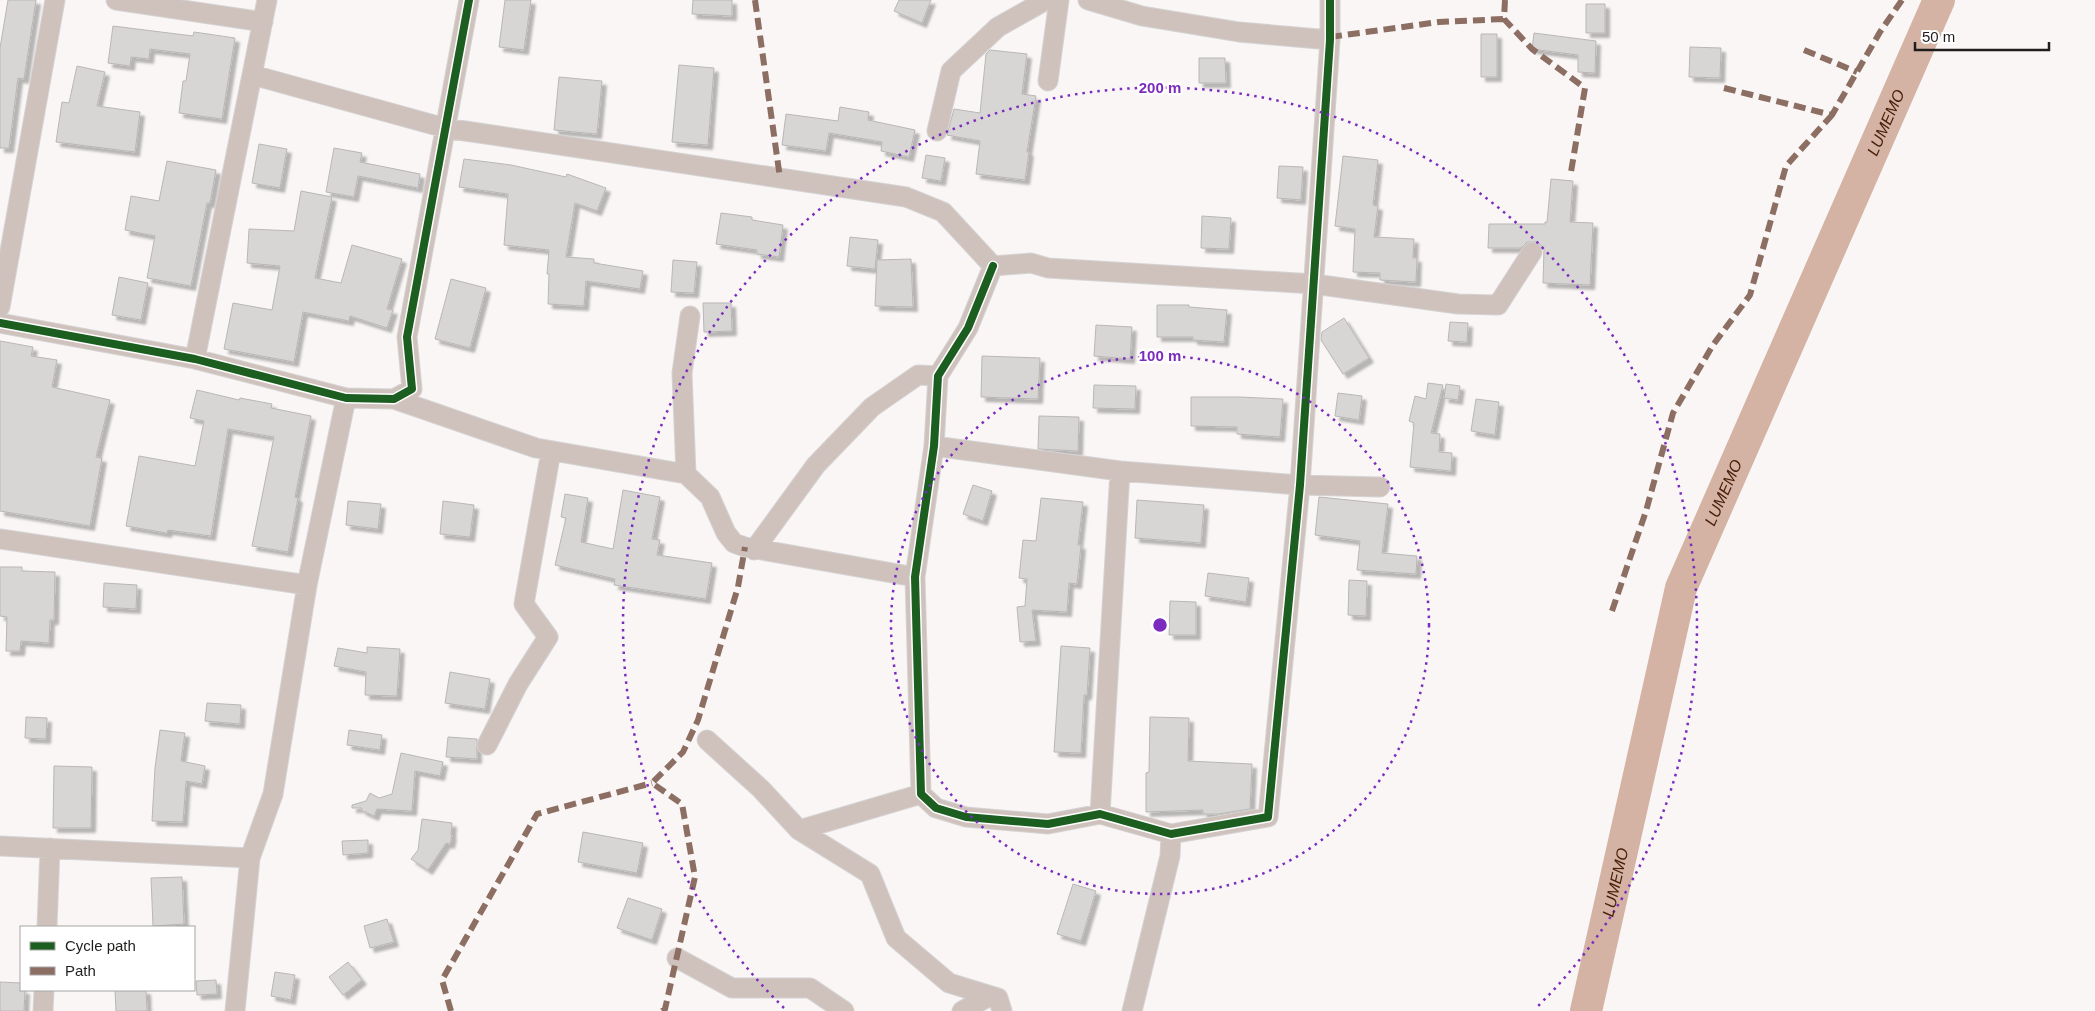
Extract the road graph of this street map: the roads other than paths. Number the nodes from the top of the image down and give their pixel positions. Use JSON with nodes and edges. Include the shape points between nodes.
{"nodes":[{"id":1,"x":55,"y":0,"type":"edge"},
{"id":2,"x":116,"y":0,"type":"edge"},
{"id":3,"x":267,"y":0,"type":"edge"},
{"id":4,"x":469,"y":0,"type":"edge"},
{"id":5,"x":1046,"y":0,"type":"edge"},
{"id":6,"x":1059,"y":0,"type":"edge"},
{"id":7,"x":1088,"y":0,"type":"edge"},
{"id":8,"x":1330,"y":0,"type":"edge"},
{"id":9,"x":264,"y":22,"type":"junction"},
{"id":10,"x":1330,"y":40,"type":"junction"},
{"id":11,"x":253,"y":75,"type":"junction"},
{"id":12,"x":1048,"y":81,"type":"dead end"},
{"id":13,"x":446,"y":128,"type":"junction"},
{"id":14,"x":936,"y":131,"type":"dead end"},
{"id":15,"x":1532,"y":252,"type":"dead end"},
{"id":16,"x":993,"y":266,"type":"junction"},
{"id":17,"x":1314,"y":284,"type":"junction"},
{"id":18,"x":0,"y":307,"type":"edge"},
{"id":19,"x":690,"y":316,"type":"dead end"},
{"id":20,"x":0,"y":323,"type":"edge"},
{"id":21,"x":195,"y":358,"type":"junction"},
{"id":22,"x":938,"y":376,"type":"junction"},
{"id":23,"x":346,"y":398,"type":"junction"},
{"id":24,"x":394,"y":399,"type":"junction"},
{"id":25,"x":934,"y":446,"type":"junction"},
{"id":26,"x":551,"y":451,"type":"junction"},
{"id":27,"x":1120,"y":471,"type":"junction"},
{"id":28,"x":686,"y":474,"type":"junction"},
{"id":29,"x":1300,"y":486,"type":"junction"},
{"id":30,"x":1380,"y":487,"type":"dead end"},
{"id":31,"x":0,"y":539,"type":"edge"},
{"id":32,"x":754,"y":550,"type":"junction"},
{"id":33,"x":916,"y":577,"type":"junction"},
{"id":34,"x":307,"y":585,"type":"junction"},
{"id":35,"x":707,"y":740,"type":"dead end"},
{"id":36,"x":487,"y":745,"type":"dead end"},
{"id":37,"x":921,"y":794,"type":"junction"},
{"id":38,"x":1100,"y":814,"type":"junction"},
{"id":39,"x":799,"y":830,"type":"junction"},
{"id":40,"x":1171,"y":834,"type":"junction"},
{"id":41,"x":0,"y":846,"type":"edge"},
{"id":42,"x":50,"y":848,"type":"junction"},
{"id":43,"x":250,"y":858,"type":"junction"},
{"id":44,"x":46,"y":926,"type":"edge"},
{"id":45,"x":677,"y":958,"type":"dead end"},
{"id":46,"x":44,"y":991,"type":"edge"},
{"id":47,"x":990,"y":996,"type":"junction"},
{"id":48,"x":43,"y":1011,"type":"edge"},
{"id":49,"x":235,"y":1011,"type":"edge"},
{"id":50,"x":844,"y":1011,"type":"edge"},
{"id":51,"x":962,"y":1011,"type":"edge"},
{"id":52,"x":1002,"y":1011,"type":"edge"},
{"id":53,"x":1132,"y":1011,"type":"edge"}],
"edges":[{"from":1,"to":18,"type":"street"},
{"from":2,"to":9,"type":"street"},
{"from":3,"to":9,"type":"street"},
{"from":4,"to":13,"type":"street"},
{"from":5,"to":14,"type":"street","via":[[998,28],[951,71]]},
{"from":6,"to":12,"type":"street"},
{"from":7,"to":10,"type":"street","via":[[1142,16],[1240,32]]},
{"from":8,"to":10,"type":"street"},
{"from":9,"to":11,"type":"street"},
{"from":10,"to":17,"type":"street"},
{"from":11,"to":13,"type":"street"},
{"from":11,"to":21,"type":"street"},
{"from":13,"to":16,"type":"street","via":[[906,197],[943,212]]},
{"from":13,"to":24,"type":"street","via":[[407,337],[412,389]]},
{"from":15,"to":17,"type":"street","via":[[1498,305],[1458,304]]},
{"from":16,"to":17,"type":"street","via":[[1031,263],[1048,268]]},
{"from":16,"to":22,"type":"street","via":[[968,328]]},
{"from":17,"to":29,"type":"street"},
{"from":19,"to":28,"type":"street","via":[[682,373]]},
{"from":20,"to":21,"type":"street"},
{"from":21,"to":23,"type":"street"},
{"from":22,"to":25,"type":"street"},
{"from":22,"to":32,"type":"street","via":[[918,375],[872,406],[816,465]]},
{"from":23,"to":24,"type":"street"},
{"from":23,"to":34,"type":"street"},
{"from":24,"to":26,"type":"street"},
{"from":25,"to":27,"type":"street"},
{"from":25,"to":33,"type":"street"},
{"from":26,"to":28,"type":"street"},
{"from":26,"to":36,"type":"street","via":[[524,604],[548,637],[518,684]]},
{"from":27,"to":29,"type":"street"},
{"from":27,"to":38,"type":"street"},
{"from":28,"to":32,"type":"street","via":[[710,497],[734,543]]},
{"from":29,"to":30,"type":"street"},
{"from":29,"to":40,"type":"street","via":[[1268,817]]},
{"from":31,"to":34,"type":"street"},
{"from":32,"to":33,"type":"street"},
{"from":33,"to":37,"type":"street"},
{"from":34,"to":43,"type":"street","via":[[273,794]]},
{"from":35,"to":39,"type":"street","via":[[761,789]]},
{"from":37,"to":38,"type":"street","via":[[936,808],[966,817],[1048,824]]},
{"from":37,"to":39,"type":"street"},
{"from":38,"to":40,"type":"street"},
{"from":39,"to":47,"type":"street","via":[[870,874],[896,938],[949,984]]},
{"from":40,"to":53,"type":"street","via":[[1170,856]]},
{"from":41,"to":42,"type":"street"},
{"from":42,"to":43,"type":"street"},
{"from":42,"to":44,"type":"street"},
{"from":43,"to":49,"type":"street"},
{"from":45,"to":50,"type":"street","via":[[732,988],[810,988]]},
{"from":46,"to":48,"type":"street"},
{"from":47,"to":51,"type":"street"},
{"from":47,"to":52,"type":"street","via":[[998,998]]}]}
